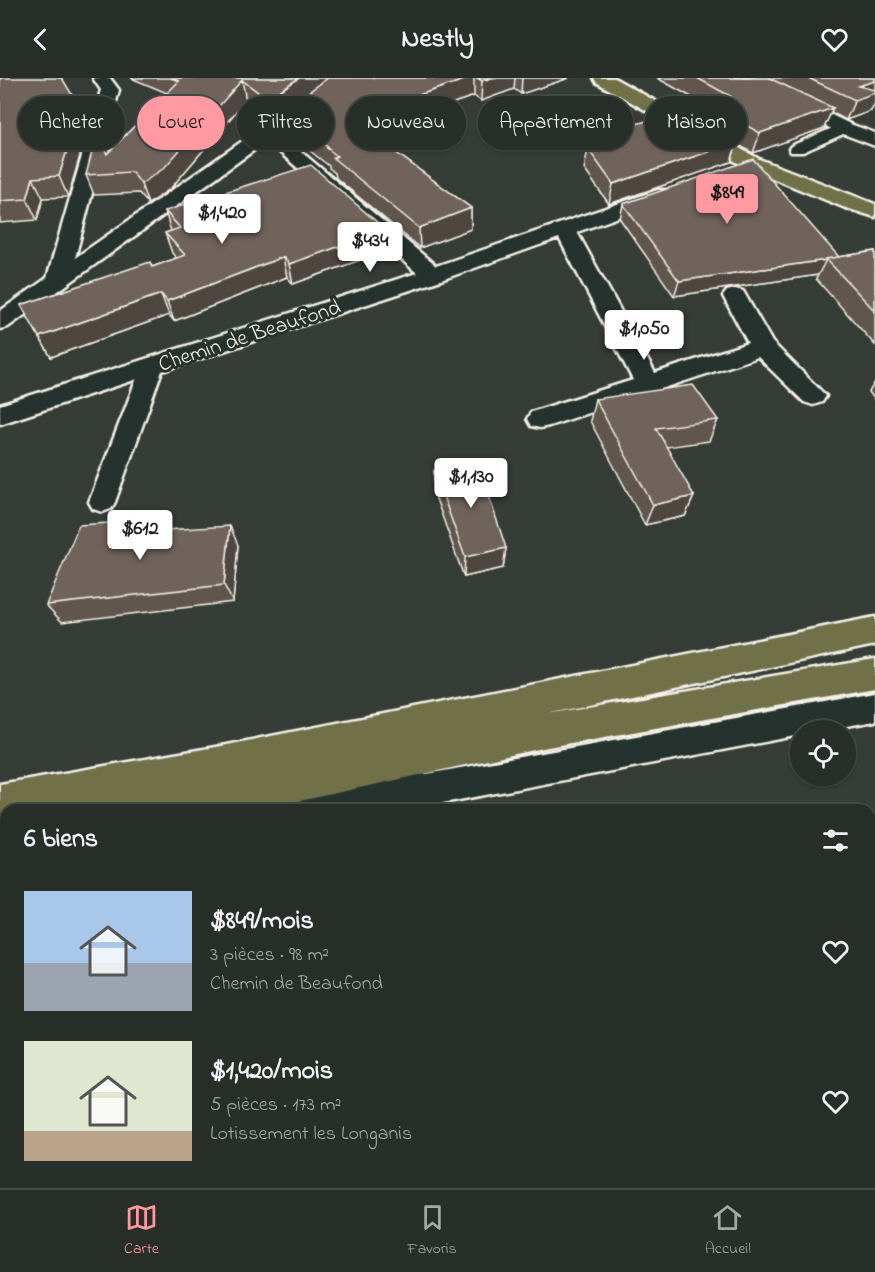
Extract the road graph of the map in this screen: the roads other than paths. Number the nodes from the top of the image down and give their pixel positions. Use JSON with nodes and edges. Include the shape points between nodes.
{"nodes":[{"id":1,"x":101,"y":78,"type":"edge"},
{"id":2,"x":344,"y":78,"type":"edge"},
{"id":3,"x":602,"y":78,"type":"edge"},
{"id":4,"x":743,"y":78,"type":"edge"},
{"id":5,"x":318,"y":96,"type":"edge"},
{"id":6,"x":844,"y":128,"type":"junction"},
{"id":7,"x":875,"y":140,"type":"edge"},
{"id":8,"x":797,"y":149,"type":"dead end"},
{"id":9,"x":242,"y":150,"type":"edge"},
{"id":10,"x":288,"y":150,"type":"edge"},
{"id":11,"x":752,"y":163,"type":"junction"},
{"id":12,"x":730,"y":171,"type":"edge"},
{"id":13,"x":686,"y":186,"type":"edge"},
{"id":14,"x":850,"y":203,"type":"junction"},
{"id":15,"x":875,"y":211,"type":"edge"},
{"id":16,"x":875,"y":218,"type":"edge"},
{"id":17,"x":565,"y":229,"type":"junction"},
{"id":18,"x":433,"y":275,"type":"junction"},
{"id":19,"x":57,"y":283,"type":"junction"},
{"id":20,"x":735,"y":296,"type":"dead end"},
{"id":21,"x":0,"y":322,"type":"edge"},
{"id":22,"x":762,"y":347,"type":"junction"},
{"id":23,"x":153,"y":365,"type":"junction"},
{"id":24,"x":647,"y":382,"type":"junction"},
{"id":25,"x":813,"y":396,"type":"dead end"},
{"id":26,"x":0,"y":415,"type":"edge"},
{"id":27,"x":540,"y":418,"type":"dead end"},
{"id":28,"x":102,"y":502,"type":"dead end"},
{"id":29,"x":875,"y":631,"type":"edge"},
{"id":30,"x":875,"y":674,"type":"edge"},
{"id":31,"x":875,"y":707,"type":"edge"},
{"id":32,"x":0,"y":803,"type":"edge"},
{"id":33,"x":200,"y":804,"type":"joint"}],
"edges":[{"from":1,"to":19,"type":"street","via":[[110,90]]},
{"from":2,"to":5,"type":"street"},
{"from":3,"to":11,"type":"main road"},
{"from":4,"to":6,"type":"street"},
{"from":6,"to":7,"type":"street"},
{"from":6,"to":8,"type":"lane"},
{"from":9,"to":19,"type":"street"},
{"from":10,"to":18,"type":"street"},
{"from":11,"to":12,"type":"street"},
{"from":11,"to":14,"type":"main road"},
{"from":13,"to":17,"type":"street","name":"Chemin de Beaufond"},
{"from":14,"to":15,"type":"main road"},
{"from":14,"to":16,"type":"main road"},
{"from":17,"to":18,"type":"street","name":"Chemin de Beaufond"},
{"from":17,"to":24,"type":"street"},
{"from":18,"to":23,"type":"street","name":"Chemin de Beaufond"},
{"from":19,"to":21,"type":"street"},
{"from":20,"to":22,"type":"street"},
{"from":22,"to":24,"type":"street"},
{"from":22,"to":25,"type":"street"},
{"from":23,"to":26,"type":"street","name":"Chemin de Beaufond"},
{"from":23,"to":28,"type":"lane"},
{"from":24,"to":27,"type":"street"},
{"from":29,"to":32,"type":"main road","via":[[222,764]]},
{"from":30,"to":33,"type":"main road","via":[[548,730]]},
{"from":31,"to":33,"type":"lane","via":[[427,790]]}]}
